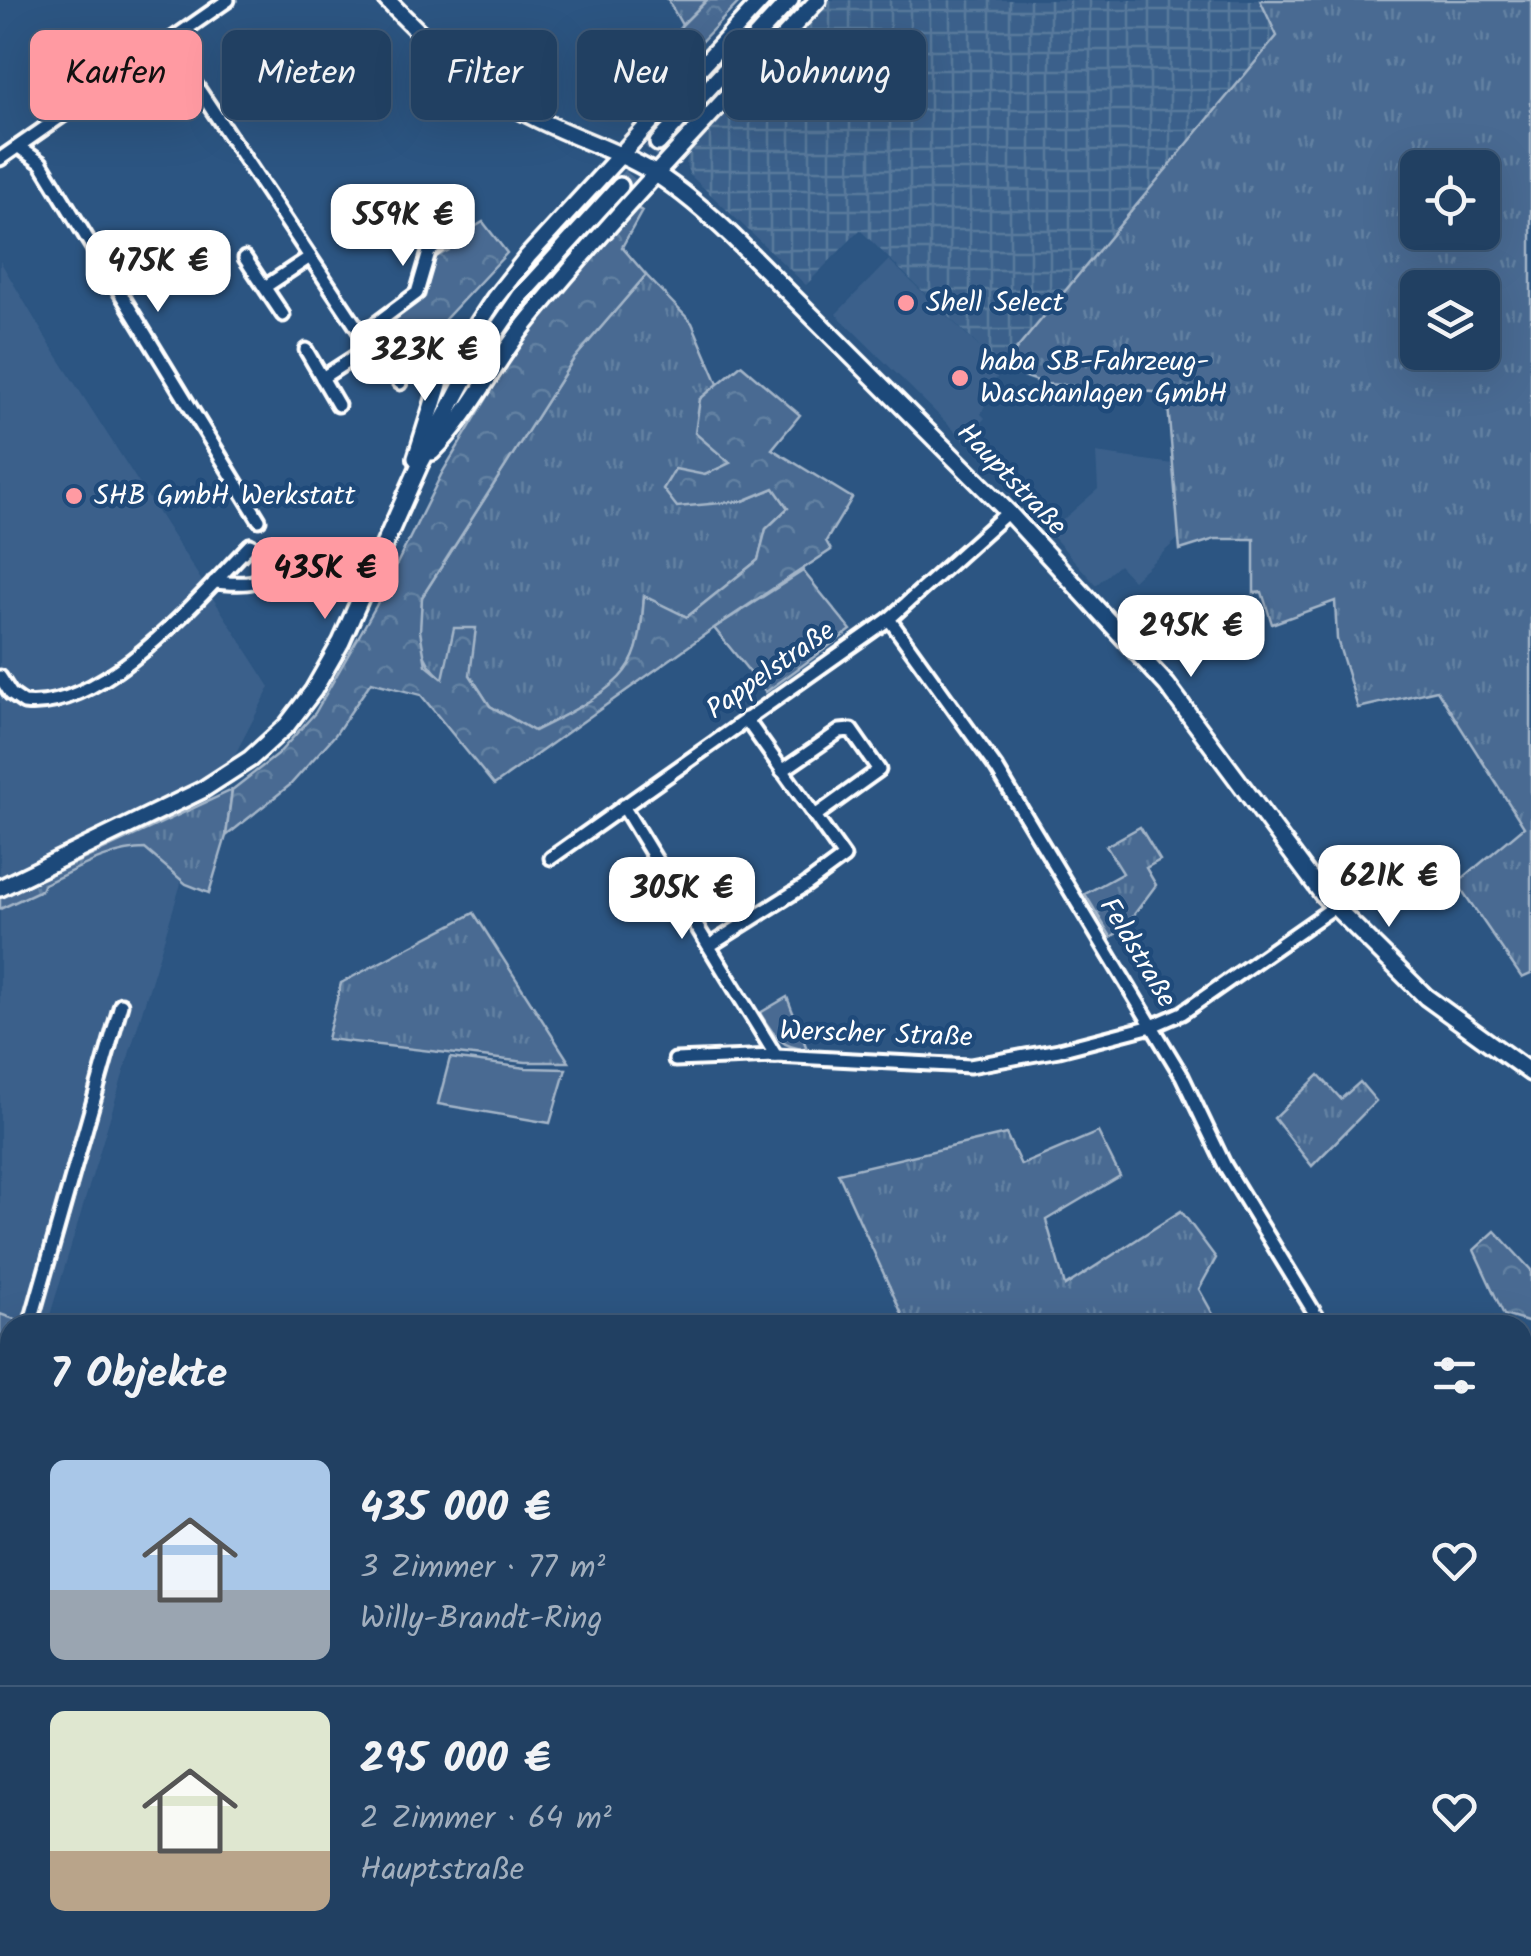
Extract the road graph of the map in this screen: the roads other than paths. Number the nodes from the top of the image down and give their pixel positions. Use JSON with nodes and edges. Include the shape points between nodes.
{"nodes":[{"id":1,"x":228,"y":0,"type":"edge"},
{"id":2,"x":387,"y":0,"type":"edge"},
{"id":3,"x":762,"y":0,"type":"edge"},
{"id":4,"x":790,"y":0,"type":"edge"},
{"id":5,"x":818,"y":0,"type":"edge"},
{"id":6,"x":185,"y":30,"type":"edge"},
{"id":7,"x":202,"y":93,"type":"edge"},
{"id":8,"x":57,"y":120,"type":"edge"},
{"id":9,"x":658,"y":143,"type":"tunnel mouth"},
{"id":10,"x":19,"y":147,"type":"junction"},
{"id":11,"x":621,"y":157,"type":"junction"},
{"id":12,"x":0,"y":159,"type":"edge"},
{"id":13,"x":655,"y":174,"type":"junction"},
{"id":14,"x":620,"y":186,"type":"tunnel mouth"},
{"id":15,"x":459,"y":228,"type":"dead end"},
{"id":16,"x":310,"y":257,"type":"junction"},
{"id":17,"x":245,"y":258,"type":"dead end"},
{"id":18,"x":265,"y":288,"type":"junction"},
{"id":19,"x":283,"y":315,"type":"dead end"},
{"id":20,"x":362,"y":334,"type":"junction"},
{"id":21,"x":370,"y":346,"type":"junction"},
{"id":22,"x":306,"y":350,"type":"dead end"},
{"id":23,"x":322,"y":378,"type":"junction"},
{"id":24,"x":400,"y":384,"type":"dead end"},
{"id":25,"x":338,"y":405,"type":"dead end"},
{"id":26,"x":420,"y":464,"type":"junction"},
{"id":27,"x":410,"y":487,"type":"junction"},
{"id":28,"x":1008,"y":512,"type":"junction"},
{"id":29,"x":259,"y":520,"type":"dead end"},
{"id":30,"x":214,"y":582,"type":"junction"},
{"id":31,"x":889,"y":619,"type":"junction"},
{"id":32,"x":0,"y":677,"type":"edge"},
{"id":33,"x":746,"y":718,"type":"junction"},
{"id":34,"x":782,"y":771,"type":"junction"},
{"id":35,"x":623,"y":806,"type":"junction"},
{"id":36,"x":815,"y":816,"type":"junction"},
{"id":37,"x":552,"y":858,"type":"dead end"},
{"id":38,"x":0,"y":888,"type":"edge"},
{"id":39,"x":1334,"y":907,"type":"junction"},
{"id":40,"x":709,"y":946,"type":"junction"},
{"id":41,"x":120,"y":1004,"type":"dead end"},
{"id":42,"x":1152,"y":1026,"type":"junction"},
{"id":43,"x":776,"y":1056,"type":"junction"},
{"id":44,"x":676,"y":1060,"type":"dead end"},
{"id":45,"x":1531,"y":1073,"type":"edge"},
{"id":46,"x":33,"y":1315,"type":"edge"},
{"id":47,"x":1316,"y":1315,"type":"edge"}],
"edges":[{"from":1,"to":6,"type":"street"},
{"from":2,"to":11,"type":"main road","name":"Hauptstraße","via":[[483,88]]},
{"from":3,"to":11,"type":"main road"},
{"from":4,"to":9,"type":"main road"},
{"from":5,"to":13,"type":"main road"},
{"from":7,"to":16,"type":"street"},
{"from":8,"to":10,"type":"street"},
{"from":10,"to":12,"type":"street"},
{"from":10,"to":29,"type":"street","via":[[41,163]]},
{"from":11,"to":13,"type":"main road","name":"Hauptstraße"},
{"from":11,"to":27,"type":"main road","via":[[528,256],[459,349],[431,402]]},
{"from":13,"to":26,"type":"main road","via":[[528,320],[453,431]]},
{"from":13,"to":28,"type":"main road","name":"Hauptstraße","via":[[721,226]]},
{"from":14,"to":26,"type":"main road","via":[[504,318]]},
{"from":15,"to":20,"type":"street","via":[[429,252],[418,294]]},
{"from":16,"to":18,"type":"street"},
{"from":16,"to":20,"type":"street"},
{"from":17,"to":18,"type":"street"},
{"from":18,"to":19,"type":"street"},
{"from":20,"to":21,"type":"street"},
{"from":21,"to":23,"type":"street"},
{"from":21,"to":24,"type":"street"},
{"from":22,"to":23,"type":"street"},
{"from":23,"to":25,"type":"street"},
{"from":26,"to":27,"type":"main road"},
{"from":27,"to":38,"type":"main road","via":[[341,642],[313,691],[268,744],[202,790]]},
{"from":28,"to":31,"type":"street","name":"Pappelstraße"},
{"from":28,"to":39,"type":"main road","name":"Hauptstraße","via":[[1167,686]]},
{"from":30,"to":30,"type":"street","via":[[250,546],[266,557],[267,572],[257,582]]},
{"from":30,"to":32,"type":"street","via":[[135,659],[64,698],[24,703]]},
{"from":31,"to":33,"type":"street","name":"Pappelstraße"},
{"from":31,"to":42,"type":"street","name":"Feldstraße","via":[[998,769]]},
{"from":33,"to":34,"type":"street"},
{"from":33,"to":35,"type":"street","name":"Pappelstraße"},
{"from":34,"to":36,"type":"street"},
{"from":34,"to":36,"type":"street","via":[[840,730],[850,730],[880,770]]},
{"from":35,"to":37,"type":"street","name":"Pappelstraße"},
{"from":35,"to":40,"type":"street"},
{"from":36,"to":40,"type":"street","via":[[844,857]]},
{"from":39,"to":42,"type":"street","name":"Werscher Straße","via":[[1204,1000]]},
{"from":39,"to":45,"type":"main road","name":"Hauptstraße","via":[[1426,997]]},
{"from":40,"to":43,"type":"street"},
{"from":41,"to":46,"type":"street"},
{"from":42,"to":43,"type":"street","name":"Werscher Straße","via":[[970,1066]]},
{"from":42,"to":47,"type":"street","name":"Feldstraße"},
{"from":43,"to":44,"type":"street","name":"Werscher Straße"}]}
